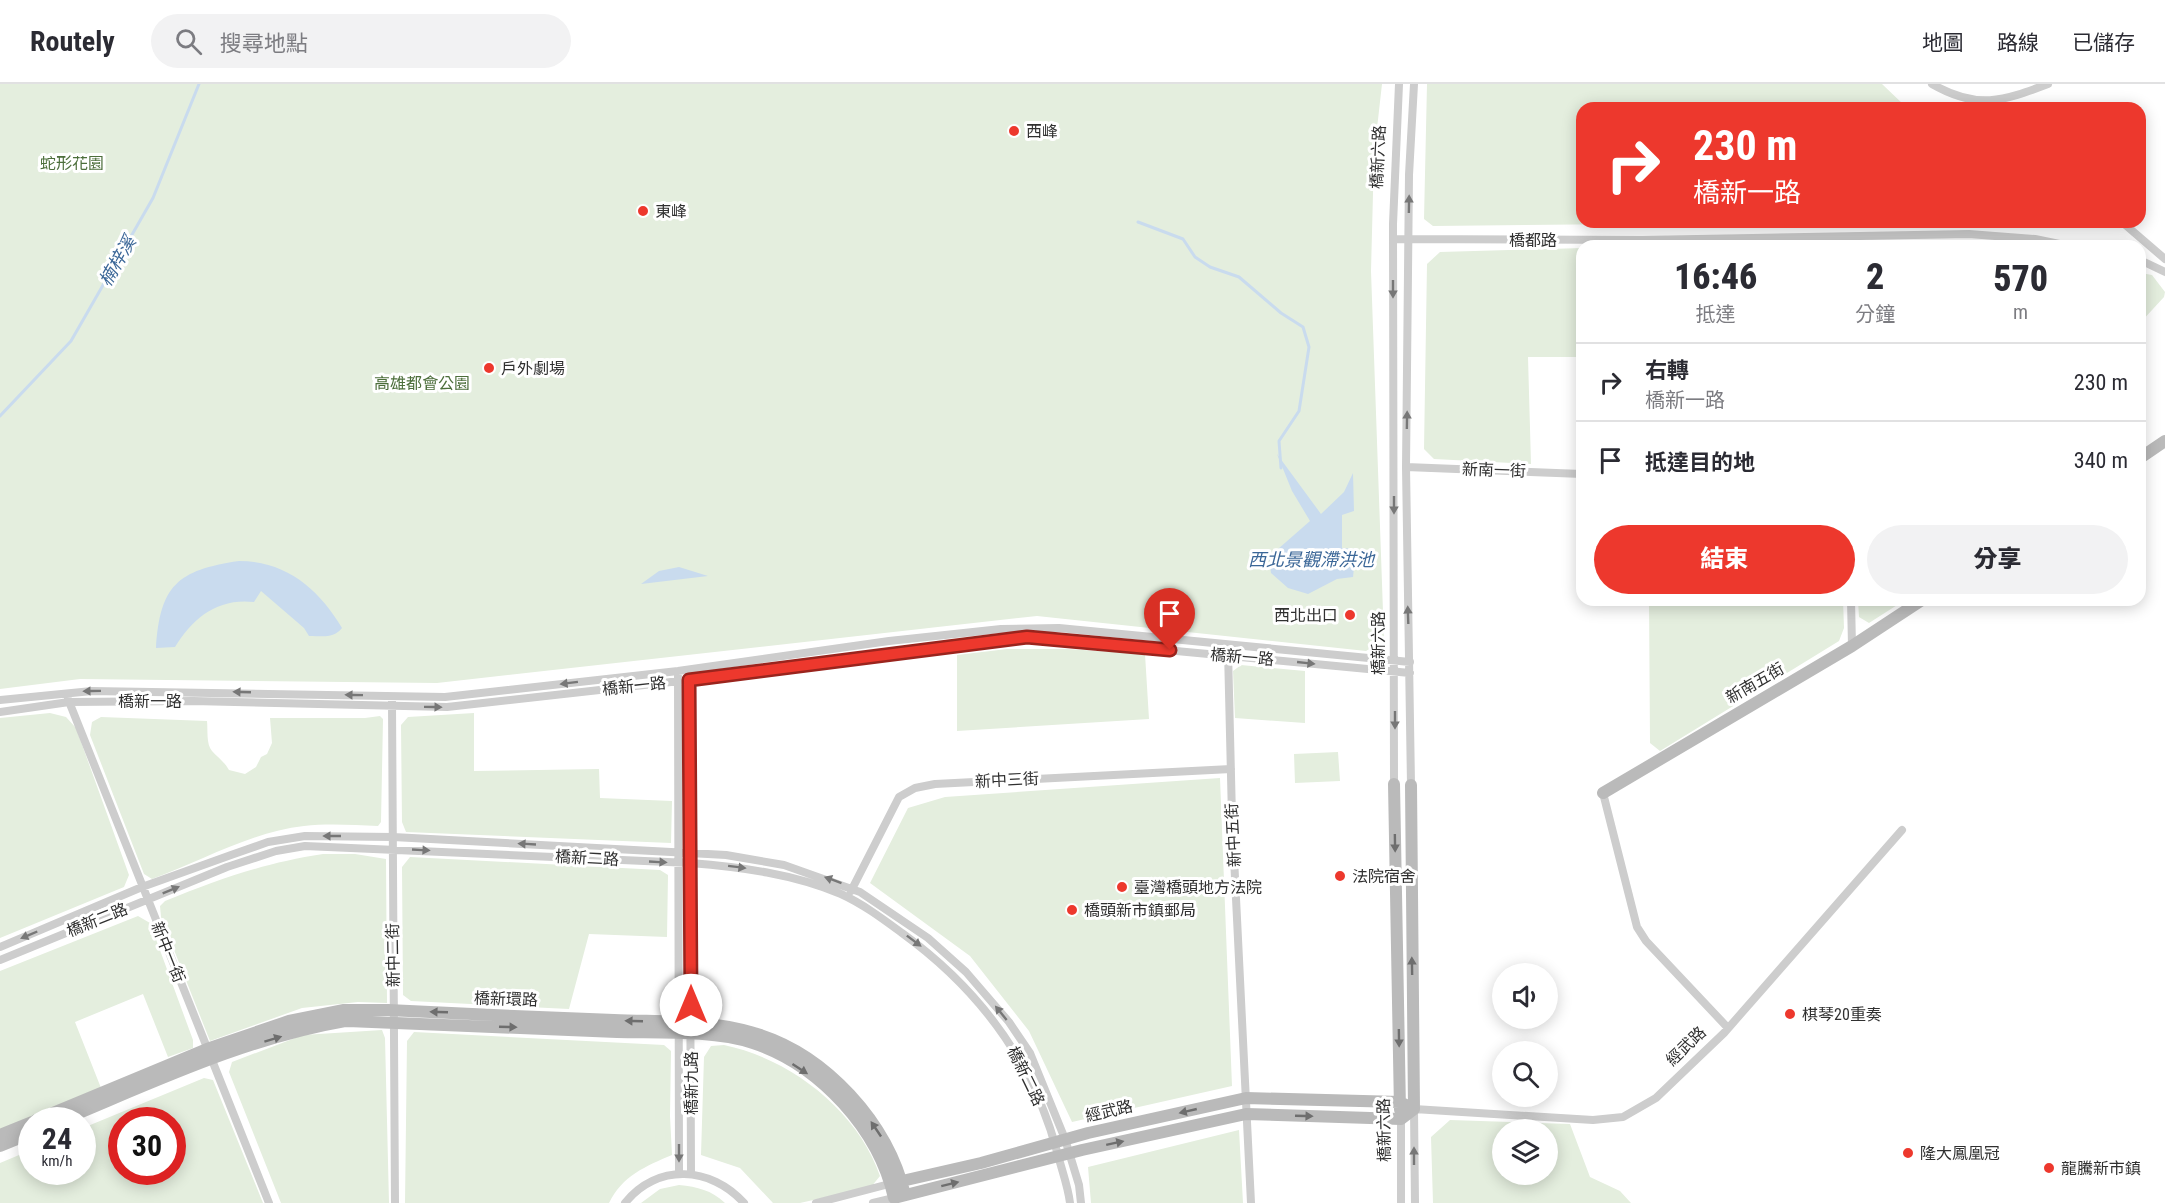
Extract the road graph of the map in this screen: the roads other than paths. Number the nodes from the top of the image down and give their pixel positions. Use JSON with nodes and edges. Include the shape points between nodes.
{"nodes":[{"id":1,"x":1399,"y":84,"type":"edge"},
{"id":2,"x":1414,"y":84,"type":"edge"},
{"id":3,"x":1932,"y":84,"type":"edge"},
{"id":4,"x":2048,"y":84,"type":"edge"},
{"id":5,"x":2129,"y":228,"type":"edge"},
{"id":6,"x":1846,"y":234,"type":"junction"},
{"id":7,"x":1393,"y":239,"type":"junction"},
{"id":8,"x":1408,"y":240,"type":"junction"},
{"id":9,"x":1846,"y":240,"type":"edge"},
{"id":10,"x":2040,"y":240,"type":"edge"},
{"id":11,"x":2143,"y":240,"type":"edge"},
{"id":12,"x":2146,"y":243,"type":"edge"},
{"id":13,"x":2165,"y":259,"type":"edge"},
{"id":14,"x":2146,"y":263,"type":"edge"},
{"id":15,"x":2165,"y":272,"type":"edge"},
{"id":16,"x":2165,"y":441,"type":"edge"},
{"id":17,"x":2146,"y":454,"type":"edge"},
{"id":18,"x":1406,"y":467,"type":"junction"},
{"id":19,"x":1576,"y":474,"type":"edge"},
{"id":20,"x":1851,"y":606,"type":"edge"},
{"id":21,"x":1913,"y":606,"type":"edge"},
{"id":22,"x":1228,"y":645,"type":"junction"},
{"id":23,"x":1852,"y":646,"type":"junction"},
{"id":24,"x":1227,"y":655,"type":"junction"},
{"id":25,"x":1395,"y":662,"type":"junction"},
{"id":26,"x":1410,"y":662,"type":"junction"},
{"id":27,"x":690,"y":669,"type":"junction"},
{"id":28,"x":678,"y":671,"type":"junction"},
{"id":29,"x":1395,"y":672,"type":"junction"},
{"id":30,"x":1410,"y":674,"type":"junction"},
{"id":31,"x":689,"y":680,"type":"junction"},
{"id":32,"x":678,"y":681,"type":"junction"},
{"id":33,"x":64,"y":692,"type":"junction"},
{"id":34,"x":391,"y":696,"type":"junction"},
{"id":35,"x":0,"y":700,"type":"edge"},
{"id":36,"x":69,"y":702,"type":"junction"},
{"id":37,"x":392,"y":707,"type":"junction"},
{"id":38,"x":0,"y":712,"type":"edge"},
{"id":39,"x":1231,"y":769,"type":"junction"},
{"id":40,"x":1394,"y":784,"type":"joint"},
{"id":41,"x":1411,"y":785,"type":"joint"},
{"id":42,"x":1603,"y":793,"type":"joint"},
{"id":43,"x":1902,"y":830,"type":"dead end"},
{"id":44,"x":393,"y":837,"type":"junction"},
{"id":45,"x":393,"y":849,"type":"junction"},
{"id":46,"x":678,"y":852,"type":"junction"},
{"id":47,"x":690,"y":853,"type":"junction"},
{"id":48,"x":678,"y":863,"type":"junction"},
{"id":49,"x":690,"y":863,"type":"junction"},
{"id":50,"x":142,"y":887,"type":"junction"},
{"id":51,"x":853,"y":888,"type":"junction"},
{"id":52,"x":848,"y":898,"type":"junction"},
{"id":53,"x":147,"y":899,"type":"junction"},
{"id":54,"x":0,"y":947,"type":"edge"},
{"id":55,"x":0,"y":960,"type":"edge"},
{"id":56,"x":394,"y":1017,"type":"junction"},
{"id":57,"x":1728,"y":1028,"type":"junction"},
{"id":58,"x":685,"y":1029,"type":"junction"},
{"id":59,"x":209,"y":1054,"type":"junction"},
{"id":60,"x":1246,"y":1098,"type":"junction"},
{"id":61,"x":1400,"y":1102,"type":"junction"},
{"id":62,"x":70,"y":1107,"type":"edge"},
{"id":63,"x":91,"y":1107,"type":"edge"},
{"id":64,"x":1414,"y":1109,"type":"junction"},
{"id":65,"x":1246,"y":1114,"type":"junction"},
{"id":66,"x":1401,"y":1119,"type":"junction"},
{"id":67,"x":18,"y":1128,"type":"edge"},
{"id":68,"x":0,"y":1135,"type":"edge"},
{"id":69,"x":18,"y":1139,"type":"edge"},
{"id":70,"x":1060,"y":1140,"type":"junction"},
{"id":71,"x":0,"y":1146,"type":"edge"},
{"id":72,"x":1064,"y":1155,"type":"junction"},
{"id":73,"x":679,"y":1173,"type":"junction"},
{"id":74,"x":691,"y":1173,"type":"junction"},
{"id":75,"x":896,"y":1182,"type":"junction"},
{"id":76,"x":900,"y":1200,"type":"edge"},
{"id":77,"x":268,"y":1203,"type":"edge"},
{"id":78,"x":395,"y":1203,"type":"edge"},
{"id":79,"x":625,"y":1203,"type":"edge"},
{"id":80,"x":744,"y":1203,"type":"edge"},
{"id":81,"x":816,"y":1203,"type":"edge"},
{"id":82,"x":873,"y":1203,"type":"edge"},
{"id":83,"x":1070,"y":1203,"type":"edge"},
{"id":84,"x":1081,"y":1203,"type":"edge"},
{"id":85,"x":1251,"y":1203,"type":"edge"},
{"id":86,"x":1401,"y":1203,"type":"edge"},
{"id":87,"x":1415,"y":1203,"type":"edge"}],
"edges":[{"from":1,"to":7,"type":"street","name":"橋新六路"},
{"from":8,"to":2,"type":"street","name":"橋新六路","one_way":true},
{"from":3,"to":4,"type":"street","via":[[1974,101],[2007,100]]},
{"from":5,"to":11,"type":"street"},
{"from":6,"to":8,"type":"street","name":"橋都路","via":[[1642,240]]},
{"from":6,"to":9,"type":"street"},
{"from":6,"to":10,"type":"street","name":"橋都路","via":[[1969,234]]},
{"from":7,"to":8,"type":"street","name":"橋都路"},
{"from":7,"to":25,"type":"street","name":"橋新六路","one_way":true},
{"from":18,"to":8,"type":"street","name":"橋新六路","one_way":true},
{"from":12,"to":13,"type":"street"},
{"from":14,"to":15,"type":"street"},
{"from":16,"to":17,"type":"street"},
{"from":18,"to":19,"type":"street","name":"新南一街"},
{"from":26,"to":18,"type":"street","name":"橋新六路","one_way":true},
{"from":20,"to":23,"type":"street"},
{"from":21,"to":23,"type":"street","name":"新南五街"},
{"from":22,"to":24,"type":"street","name":"新中五街"},
{"from":22,"to":25,"type":"street","name":"橋新一路"},
{"from":22,"to":27,"type":"street","name":"橋新一路","via":[[1025,627],[889,641]]},
{"from":23,"to":42,"type":"street","name":"新南五街"},
{"from":24,"to":29,"type":"street","name":"橋新一路","one_way":true},
{"from":24,"to":31,"type":"street","name":"橋新一路","via":[[1027,637]]},
{"from":24,"to":39,"type":"street","name":"新中五街"},
{"from":25,"to":26,"type":"street","name":"橋新一路"},
{"from":25,"to":29,"type":"street","name":"橋新六路"},
{"from":26,"to":30,"type":"street","name":"橋新六路"},
{"from":27,"to":28,"type":"street","name":"橋新一路"},
{"from":27,"to":31,"type":"street","name":"橋新九路"},
{"from":28,"to":32,"type":"street","name":"橋新九路"},
{"from":28,"to":34,"type":"street","name":"橋新一路","one_way":true,"via":[[445,698]]},
{"from":29,"to":30,"type":"street","name":"橋新一路"},
{"from":29,"to":40,"type":"street","name":"橋新六路","one_way":true},
{"from":30,"to":41,"type":"street","name":"橋新六路"},
{"from":31,"to":32,"type":"street","name":"橋新一路"},
{"from":31,"to":47,"type":"street","name":"橋新九路"},
{"from":37,"to":32,"type":"street","name":"橋新一路","one_way":true,"via":[[447,707]]},
{"from":32,"to":46,"type":"street","name":"橋新九路"},
{"from":34,"to":33,"type":"street","name":"橋新一路","one_way":true},
{"from":33,"to":35,"type":"street","name":"橋新一路"},
{"from":33,"to":36,"type":"street","name":"新中一街"},
{"from":34,"to":37,"type":"street","name":"新中二街"},
{"from":36,"to":37,"type":"street","name":"橋新一路"},
{"from":36,"to":38,"type":"street","name":"橋新一路"},
{"from":36,"to":50,"type":"street","name":"新中一街"},
{"from":37,"to":44,"type":"street","name":"新中二街"},
{"from":39,"to":51,"type":"street","name":"新中三街","via":[[915,788],[899,797]]},
{"from":39,"to":60,"type":"street","name":"新中五街"},
{"from":40,"to":61,"type":"street","name":"橋新六路","one_way":true},
{"from":64,"to":41,"type":"street","name":"橋新六路","one_way":true},
{"from":42,"to":57,"type":"street","via":[[1637,927]]},
{"from":43,"to":57,"type":"street","name":"經武路"},
{"from":44,"to":45,"type":"street","name":"新中二街"},
{"from":46,"to":44,"type":"street","name":"橋新二路","one_way":true},
{"from":44,"to":50,"type":"street","name":"橋新二路","one_way":true,"via":[[305,836],[268,842]]},
{"from":45,"to":48,"type":"street","name":"橋新二路","one_way":true},
{"from":53,"to":45,"type":"street","name":"橋新二路","one_way":true,"via":[[276,850],[311,845]]},
{"from":45,"to":56,"type":"street","name":"新中二街"},
{"from":46,"to":47,"type":"street","name":"橋新二路"},
{"from":46,"to":48,"type":"street","name":"橋新九路"},
{"from":47,"to":49,"type":"street","name":"橋新九路"},
{"from":51,"to":47,"type":"street","name":"橋新二路","one_way":true,"via":[[784,865]]},
{"from":48,"to":49,"type":"street","name":"橋新二路"},
{"from":48,"to":58,"type":"street","name":"橋新九路"},
{"from":49,"to":52,"type":"street","name":"橋新二路","one_way":true,"via":[[752,869]]},
{"from":49,"to":58,"type":"street","name":"橋新九路"},
{"from":50,"to":53,"type":"street","name":"新中一街"},
{"from":50,"to":54,"type":"street","name":"橋新二路","one_way":true},
{"from":51,"to":52,"type":"street","name":"新中三街"},
{"from":70,"to":51,"type":"street","name":"橋新二路","one_way":true,"via":[[1030,1053],[990,1000],[928,938]]},
{"from":52,"to":70,"type":"street","name":"橋新二路","one_way":true,"via":[[919,945],[958,979],[1001,1028],[1020,1057]]},
{"from":53,"to":55,"type":"street","name":"橋新二路"},
{"from":53,"to":59,"type":"street","name":"新中一街"},
{"from":56,"to":58,"type":"street","name":"橋新環路"},
{"from":56,"to":59,"type":"street","name":"橋新環路","via":[[344,1010],[312,1015]]},
{"from":56,"to":78,"type":"street","name":"新中二街"},
{"from":57,"to":64,"type":"street","name":"經武路","via":[[1656,1098],[1623,1117],[1593,1120]]},
{"from":58,"to":73,"type":"street","name":"橋新九路","one_way":true},
{"from":58,"to":74,"type":"street","name":"橋新九路"},
{"from":58,"to":75,"type":"street","name":"橋新環路","via":[[755,1033],[808,1058],[869,1119],[885,1143]]},
{"from":59,"to":62,"type":"street","name":"橋新環路"},
{"from":59,"to":63,"type":"street","name":"橋新環路"},
{"from":59,"to":77,"type":"street","name":"新中一街"},
{"from":60,"to":61,"type":"street","name":"經武路"},
{"from":60,"to":65,"type":"street","name":"新中五街"},
{"from":60,"to":70,"type":"street","name":"經武路","one_way":true},
{"from":61,"to":64,"type":"street","name":"經武路"},
{"from":61,"to":66,"type":"street","name":"橋新六路"},
{"from":64,"to":66,"type":"street"},
{"from":87,"to":64,"type":"street","name":"橋新六路","one_way":true},
{"from":65,"to":66,"type":"street","name":"經武路","one_way":true},
{"from":72,"to":65,"type":"street","name":"經武路","one_way":true},
{"from":65,"to":85,"type":"street"},
{"from":66,"to":86,"type":"street","name":"橋新六路"},
{"from":67,"to":68,"type":"street"},
{"from":69,"to":71,"type":"street"},
{"from":70,"to":72,"type":"street","name":"橋新二路"},
{"from":70,"to":75,"type":"street","name":"經武路"},
{"from":76,"to":72,"type":"street","name":"經武路","one_way":true},
{"from":72,"to":83,"type":"street"},
{"from":72,"to":84,"type":"street","via":[[1079,1185]]},
{"from":73,"to":74,"type":"street"},
{"from":73,"to":79,"type":"street","via":[[646,1183]]},
{"from":74,"to":80,"type":"street","via":[[722,1183]]},
{"from":75,"to":76,"type":"street","name":"橋新環路"},
{"from":75,"to":81,"type":"street","name":"經武路"},
{"from":76,"to":82,"type":"street","name":"經武路"}]}
